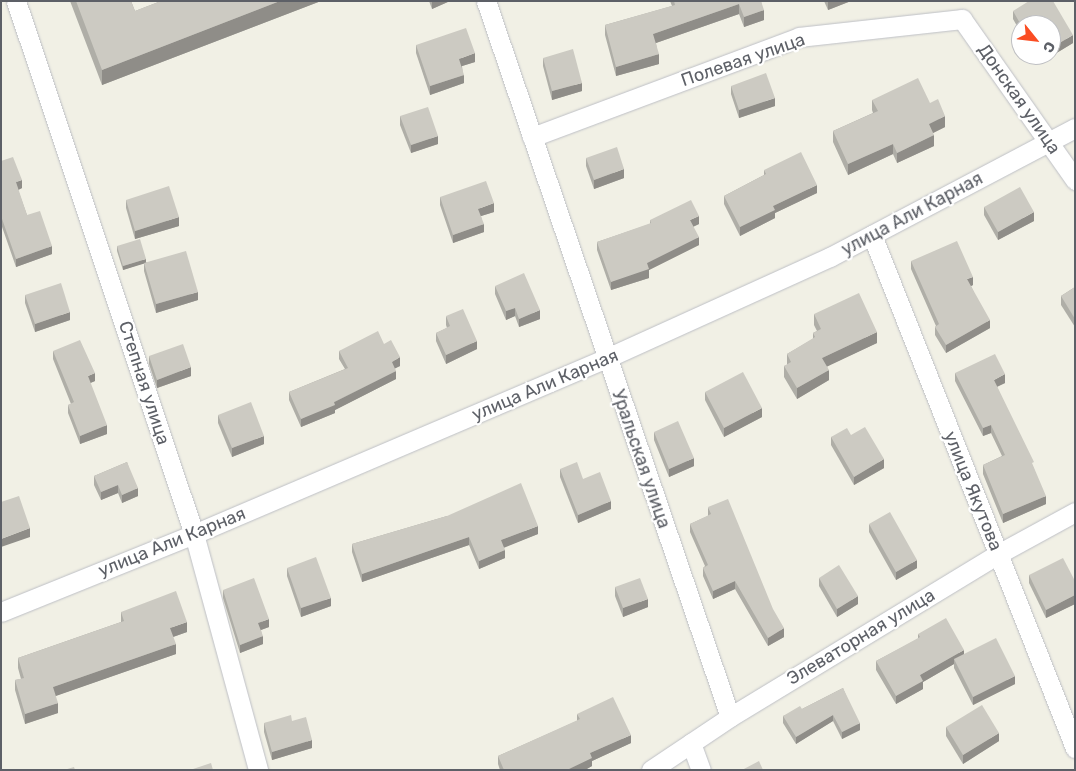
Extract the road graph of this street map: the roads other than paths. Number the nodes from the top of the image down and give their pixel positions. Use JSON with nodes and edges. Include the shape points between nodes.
{"nodes":[{"id":1,"x":16,"y":1,"type":"edge"},
{"id":2,"x":486,"y":1,"type":"edge"},
{"id":3,"x":962,"y":19,"type":"joint"},
{"id":4,"x":1075,"y":128,"type":"edge"},
{"id":5,"x":532,"y":138,"type":"junction"},
{"id":6,"x":1050,"y":141,"type":"junction"},
{"id":7,"x":1075,"y":180,"type":"edge"},
{"id":8,"x":872,"y":234,"type":"junction"},
{"id":9,"x":607,"y":358,"type":"junction"},
{"id":10,"x":1075,"y":512,"type":"edge"},
{"id":11,"x":194,"y":534,"type":"junction"},
{"id":12,"x":998,"y":554,"type":"junction"},
{"id":13,"x":1,"y":612,"type":"edge"},
{"id":14,"x":730,"y":717,"type":"junction"},
{"id":15,"x":691,"y":743,"type":"junction"},
{"id":16,"x":1075,"y":748,"type":"edge"},
{"id":17,"x":258,"y":770,"type":"edge"},
{"id":18,"x":651,"y":770,"type":"edge"},
{"id":19,"x":701,"y":770,"type":"edge"}],
"edges":[{"from":1,"to":11,"type":"street","name":"Степная улица"},
{"from":2,"to":5,"type":"street","name":"Уральская улица"},
{"from":3,"to":5,"type":"street","name":"Полевая улица","via":[[799,37]]},
{"from":3,"to":6,"type":"street","name":"Донская улица"},
{"from":4,"to":6,"type":"street","name":"улица Али Карная"},
{"from":5,"to":9,"type":"street","name":"Уральская улица"},
{"from":6,"to":7,"type":"street","name":"Донская улица"},
{"from":6,"to":8,"type":"street","name":"улица Али Карная"},
{"from":8,"to":9,"type":"street","name":"улица Али Карная","via":[[830,257]]},
{"from":8,"to":12,"type":"street","name":"улица Якутова"},
{"from":9,"to":11,"type":"street","name":"улица Али Карная"},
{"from":9,"to":14,"type":"street","name":"Уральская улица"},
{"from":10,"to":12,"type":"street","name":"Элеваторная улица"},
{"from":11,"to":13,"type":"street","name":"улица Али Карная"},
{"from":11,"to":17,"type":"street","name":"Степная улица"},
{"from":12,"to":14,"type":"street","name":"Элеваторная улица"},
{"from":12,"to":16,"type":"street","name":"улица Якутова"},
{"from":14,"to":15,"type":"street","name":"Элеваторная улица"},
{"from":15,"to":18,"type":"street","name":"Элеваторная улица"},
{"from":15,"to":19,"type":"street"}]}
